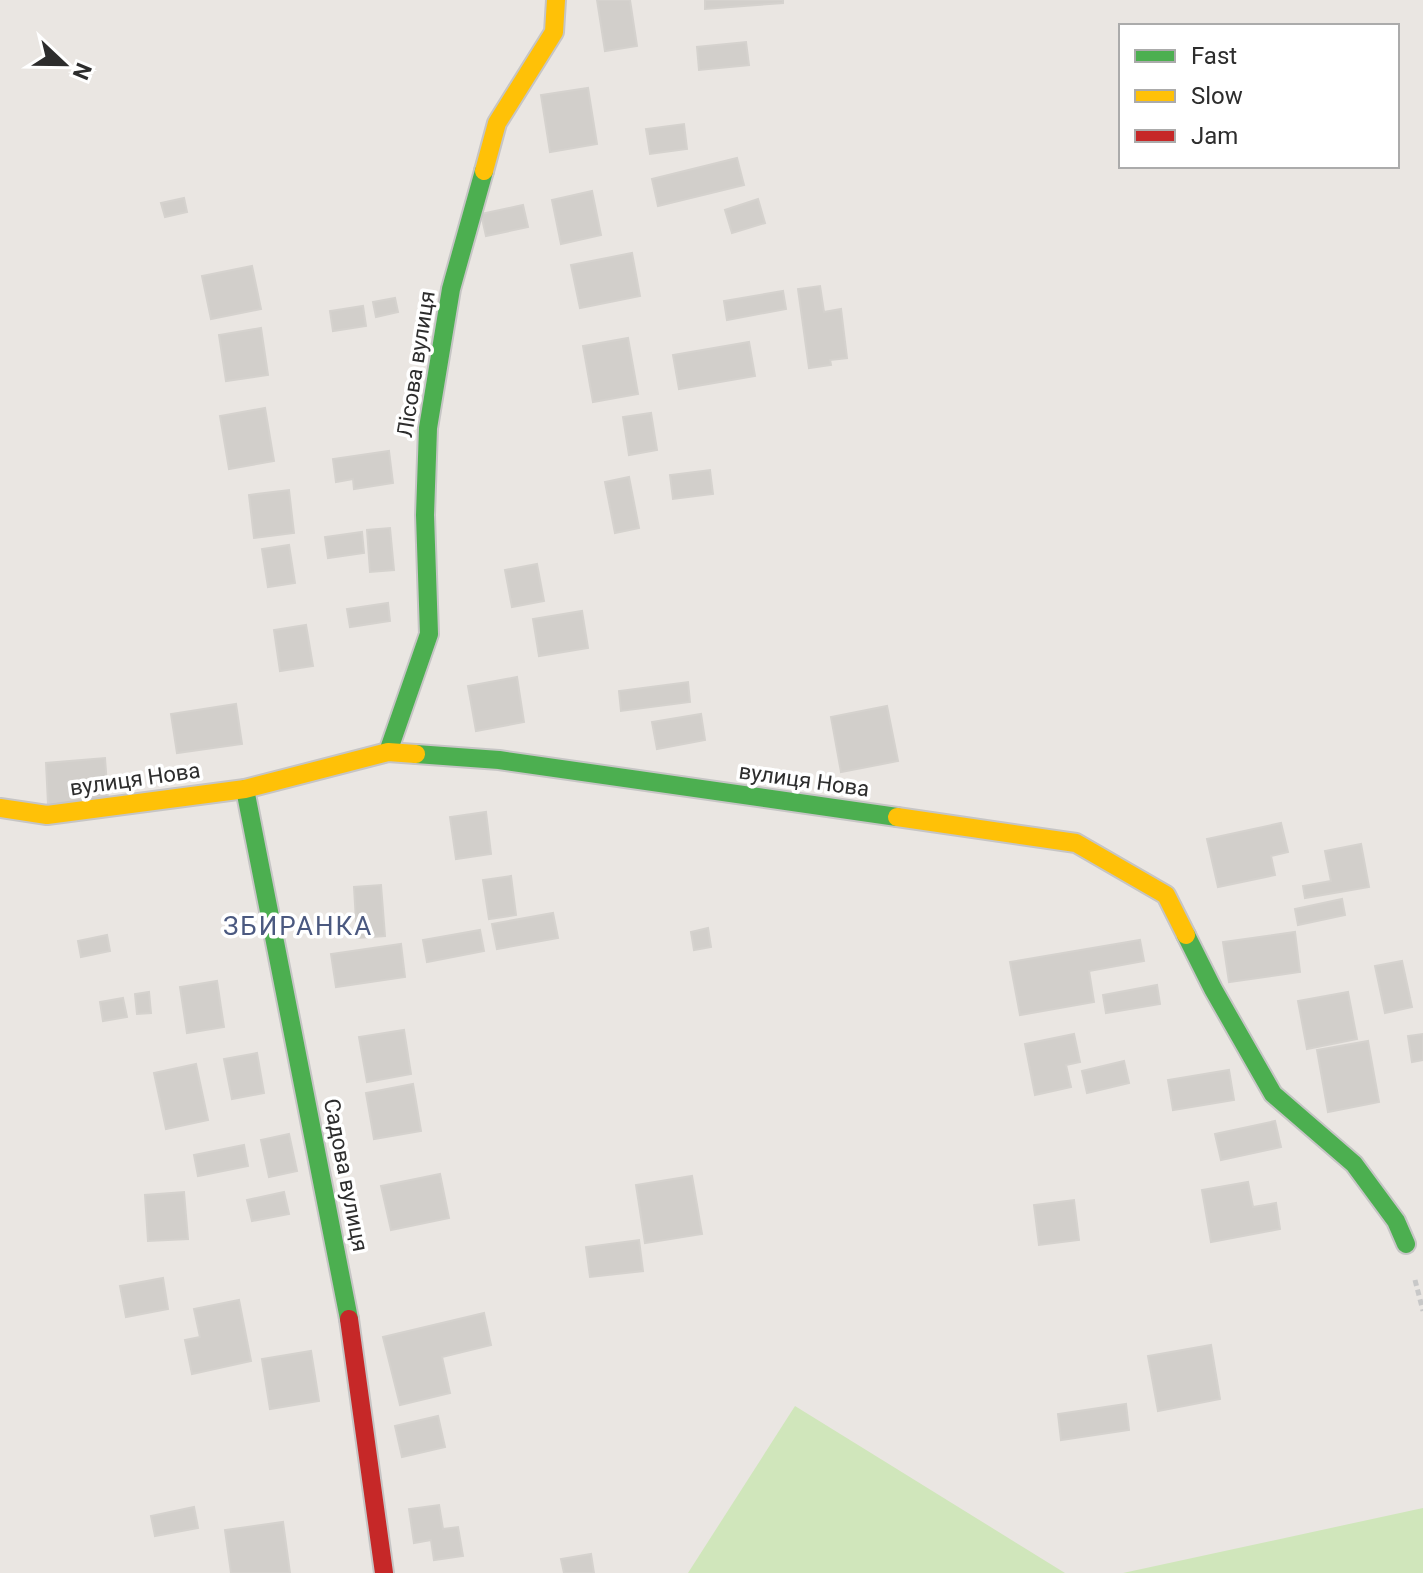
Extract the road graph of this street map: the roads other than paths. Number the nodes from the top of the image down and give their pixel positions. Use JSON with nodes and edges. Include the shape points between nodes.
{"nodes":[{"id":1,"x":556,"y":0,"type":"edge"},
{"id":2,"x":388,"y":752,"type":"junction"},
{"id":3,"x":245,"y":789,"type":"junction"},
{"id":4,"x":0,"y":808,"type":"edge"},
{"id":5,"x":1406,"y":1244,"type":"dead end"},
{"id":6,"x":384,"y":1573,"type":"edge"}],
"edges":[{"from":1,"to":2,"type":"street","name":"Лісова вулиця","via":[[554,32],[497,123],[451,289],[428,428],[429,634]]},
{"from":2,"to":3,"type":"street","name":"вулиця Нова"},
{"from":2,"to":5,"type":"street","name":"вулиця Нова","via":[[499,760],[1076,843],[1166,895],[1273,1094],[1354,1164],[1396,1221]]},
{"from":3,"to":4,"type":"street","name":"вулиця Нова","via":[[47,815]]},
{"from":3,"to":6,"type":"street","name":"Садова вулиця","via":[[353,1339]]}]}
